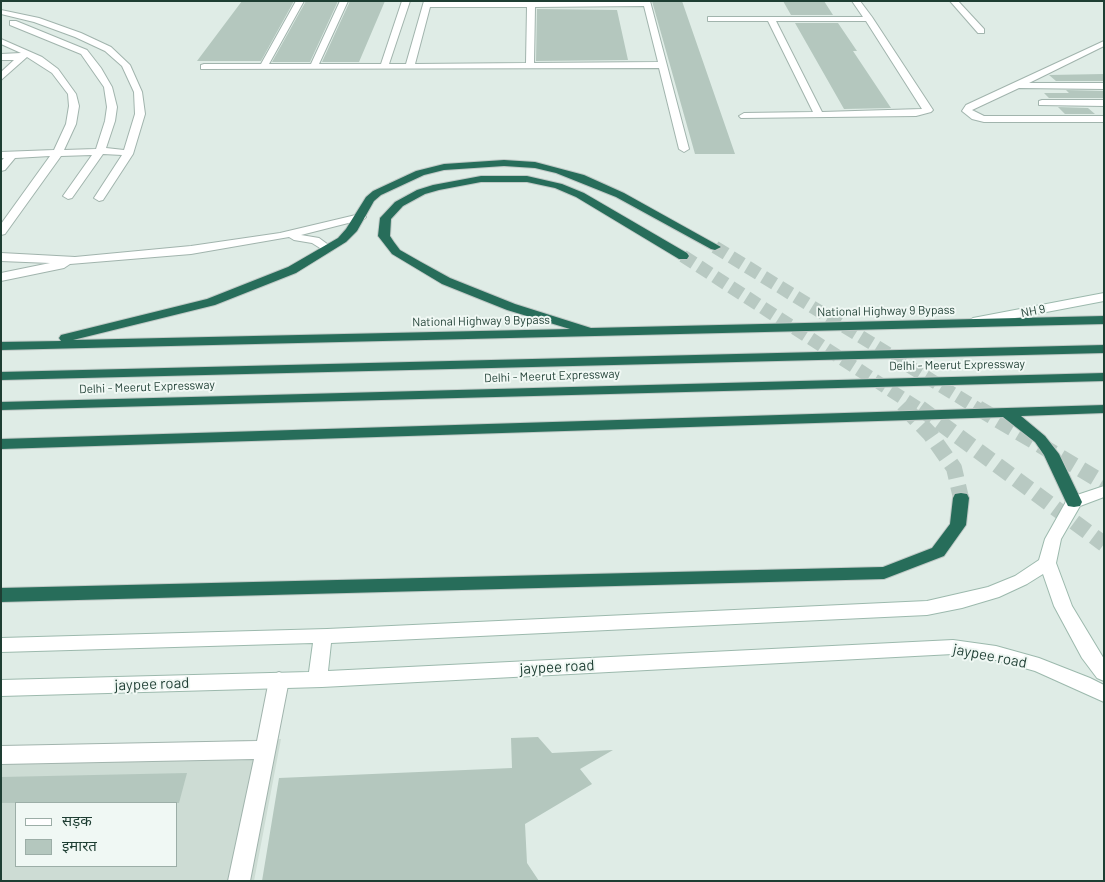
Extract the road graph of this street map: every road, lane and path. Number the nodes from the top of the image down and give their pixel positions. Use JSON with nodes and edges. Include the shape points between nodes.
{"nodes":[{"id":1,"x":300,"y":1,"type":"edge"},
{"id":2,"x":344,"y":1,"type":"edge"},
{"id":3,"x":406,"y":1,"type":"edge"},
{"id":4,"x":856,"y":1,"type":"edge"},
{"id":5,"x":954,"y":1,"type":"edge"},
{"id":6,"x":428,"y":3,"type":"edge"},
{"id":7,"x":647,"y":3,"type":"edge"},
{"id":8,"x":531,"y":5,"type":"junction"},
{"id":9,"x":1,"y":12,"type":"edge"},
{"id":10,"x":711,"y":19,"type":"dead end"},
{"id":11,"x":771,"y":19,"type":"junction"},
{"id":12,"x":869,"y":19,"type":"junction"},
{"id":13,"x":1,"y":20,"type":"edge"},
{"id":14,"x":981,"y":31,"type":"dead end"},
{"id":15,"x":90,"y":41,"type":"junction"},
{"id":16,"x":1,"y":42,"type":"edge"},
{"id":17,"x":1104,"y":43,"type":"edge"},
{"id":18,"x":69,"y":46,"type":"junction"},
{"id":19,"x":24,"y":55,"type":"junction"},
{"id":20,"x":1079,"y":55,"type":"junction"},
{"id":21,"x":1096,"y":56,"type":"dead end"},
{"id":22,"x":1,"y":58,"type":"edge"},
{"id":23,"x":530,"y":65,"type":"junction"},
{"id":24,"x":662,"y":65,"type":"junction"},
{"id":25,"x":264,"y":66,"type":"junction"},
{"id":26,"x":314,"y":66,"type":"junction"},
{"id":27,"x":384,"y":66,"type":"junction"},
{"id":28,"x":410,"y":66,"type":"junction"},
{"id":29,"x":204,"y":67,"type":"dead end"},
{"id":30,"x":1,"y":77,"type":"edge"},
{"id":31,"x":1017,"y":86,"type":"junction"},
{"id":32,"x":1104,"y":86,"type":"edge"},
{"id":33,"x":1042,"y":103,"type":"dead end"},
{"id":34,"x":1104,"y":103,"type":"edge"},
{"id":35,"x":819,"y":115,"type":"junction"},
{"id":36,"x":744,"y":116,"type":"dead end"},
{"id":37,"x":1104,"y":120,"type":"edge"},
{"id":38,"x":684,"y":149,"type":"dead end"},
{"id":39,"x":100,"y":151,"type":"junction"},
{"id":40,"x":58,"y":153,"type":"junction"},
{"id":41,"x":13,"y":154,"type":"junction"},
{"id":42,"x":128,"y":154,"type":"junction"},
{"id":43,"x":1,"y":155,"type":"edge"},
{"id":44,"x":1,"y":168,"type":"edge"},
{"id":45,"x":68,"y":196,"type":"dead end"},
{"id":46,"x":99,"y":198,"type":"dead end"},
{"id":47,"x":360,"y":217,"type":"junction"},
{"id":48,"x":1,"y":232,"type":"edge"},
{"id":49,"x":280,"y":236,"type":"junction"},
{"id":50,"x":715,"y":247,"type":"tunnel mouth"},
{"id":51,"x":328,"y":249,"type":"junction"},
{"id":52,"x":683,"y":256,"type":"tunnel mouth"},
{"id":53,"x":1,"y":257,"type":"edge"},
{"id":54,"x":75,"y":261,"type":"junction"},
{"id":55,"x":1,"y":277,"type":"edge"},
{"id":56,"x":1104,"y":297,"type":"edge"},
{"id":57,"x":1104,"y":320,"type":"edge"},
{"id":58,"x":962,"y":324,"type":"junction"},
{"id":59,"x":599,"y":333,"type":"junction"},
{"id":60,"x":35,"y":345,"type":"junction"},
{"id":61,"x":1,"y":346,"type":"edge"},
{"id":62,"x":1104,"y":349,"type":"edge"},
{"id":63,"x":1,"y":376,"type":"edge"},
{"id":64,"x":1104,"y":377,"type":"edge"},
{"id":65,"x":1,"y":406,"type":"edge"},
{"id":66,"x":1104,"y":409,"type":"edge"},
{"id":67,"x":1008,"y":413,"type":"junction"},
{"id":68,"x":1,"y":444,"type":"edge"},
{"id":69,"x":1104,"y":491,"type":"edge"},
{"id":70,"x":961,"y":498,"type":"tunnel mouth"},
{"id":71,"x":1074,"y":502,"type":"junction"},
{"id":72,"x":1047,"y":563,"type":"junction"},
{"id":73,"x":1,"y":596,"type":"edge"},
{"id":74,"x":323,"y":636,"type":"junction"},
{"id":75,"x":1,"y":645,"type":"edge"},
{"id":76,"x":1104,"y":674,"type":"edge"},
{"id":77,"x":318,"y":679,"type":"junction"},
{"id":78,"x":279,"y":680,"type":"junction"},
{"id":79,"x":1,"y":688,"type":"edge"},
{"id":80,"x":1104,"y":694,"type":"edge"},
{"id":81,"x":266,"y":750,"type":"junction"},
{"id":82,"x":1,"y":755,"type":"edge"},
{"id":83,"x":239,"y":881,"type":"edge"}],
"edges":[{"from":1,"to":25,"type":"street"},
{"from":2,"to":26,"type":"street"},
{"from":3,"to":27,"type":"street"},
{"from":4,"to":12,"type":"street"},
{"from":5,"to":14,"type":"street"},
{"from":6,"to":8,"type":"street"},
{"from":6,"to":28,"type":"street"},
{"from":7,"to":8,"type":"street"},
{"from":7,"to":24,"type":"street"},
{"from":8,"to":23,"type":"street"},
{"from":9,"to":15,"type":"street","via":[[36,20]]},
{"from":10,"to":11,"type":"street"},
{"from":11,"to":12,"type":"street"},
{"from":11,"to":35,"type":"street"},
{"from":12,"to":35,"type":"street","via":[[928,110]]},
{"from":13,"to":18,"type":"street"},
{"from":15,"to":18,"type":"street"},
{"from":15,"to":42,"type":"street","via":[[108,49],[126,65],[138,92],[140,114]]},
{"from":16,"to":19,"type":"street"},
{"from":17,"to":20,"type":"street"},
{"from":18,"to":39,"type":"street","via":[[84,52],[108,87],[112,107]]},
{"from":19,"to":22,"type":"street"},
{"from":19,"to":30,"type":"street"},
{"from":19,"to":40,"type":"street","via":[[39,58],[55,71],[72,94],[71,124]]},
{"from":20,"to":21,"type":"street"},
{"from":20,"to":31,"type":"street"},
{"from":23,"to":24,"type":"street"},
{"from":23,"to":28,"type":"street"},
{"from":24,"to":38,"type":"street"},
{"from":25,"to":26,"type":"street"},
{"from":25,"to":29,"type":"street"},
{"from":26,"to":27,"type":"street"},
{"from":27,"to":28,"type":"street"},
{"from":31,"to":32,"type":"street"},
{"from":31,"to":37,"type":"street","via":[[968,107],[969,114],[984,119]]},
{"from":33,"to":34,"type":"street"},
{"from":35,"to":36,"type":"street"},
{"from":39,"to":40,"type":"street"},
{"from":39,"to":42,"type":"street"},
{"from":39,"to":45,"type":"street"},
{"from":40,"to":41,"type":"street"},
{"from":40,"to":48,"type":"street"},
{"from":41,"to":43,"type":"street"},
{"from":41,"to":44,"type":"street"},
{"from":42,"to":46,"type":"street"},
{"from":47,"to":49,"type":"street"},
{"from":47,"to":50,"type":"highway","via":[[377,193],[420,173],[476,164],[535,165],[580,177],[620,195]]},
{"from":47,"to":51,"type":"highway","via":[[351,231]]},
{"from":49,"to":51,"type":"street","via":[[315,240]]},
{"from":49,"to":54,"type":"street","via":[[191,250]]},
{"from":51,"to":60,"type":"highway","via":[[292,270],[211,302]]},
{"from":52,"to":59,"type":"highway","via":[[580,195],[527,179],[481,179],[437,187],[405,201],[386,218],[384,236],[388,244],[446,281],[512,307]]},
{"from":53,"to":54,"type":"street"},
{"from":54,"to":55,"type":"street"},
{"from":56,"to":58,"type":"street","name":"NH 9"},
{"from":57,"to":58,"type":"highway","name":"National Highway 9 Bypass"},
{"from":58,"to":59,"type":"highway","name":"National Highway 9 Bypass"},
{"from":59,"to":60,"type":"highway","name":"National Highway 9 Bypass"},
{"from":60,"to":61,"type":"highway","name":"National Highway 9 Bypass"},
{"from":62,"to":63,"type":"highway","name":"Delhi - Meerut Expressway"},
{"from":64,"to":65,"type":"highway","name":"Delhi - Meerut Expressway"},
{"from":66,"to":67,"type":"highway"},
{"from":67,"to":68,"type":"highway"},
{"from":67,"to":71,"type":"highway","via":[[1040,439],[1051,454]]},
{"from":69,"to":71,"type":"street"},
{"from":70,"to":73,"type":"highway","via":[[958,524],[938,552],[884,573]]},
{"from":71,"to":72,"type":"street","via":[[1053,539]]},
{"from":72,"to":74,"type":"street","via":[[1021,580],[993,592],[927,608]]},
{"from":72,"to":76,"type":"street","via":[[1064,606]]},
{"from":74,"to":75,"type":"street"},
{"from":74,"to":77,"type":"street"},
{"from":77,"to":78,"type":"street","name":"jaypee road"},
{"from":77,"to":80,"type":"street","name":"jaypee road","via":[[953,647],[1039,665]]},
{"from":78,"to":79,"type":"street","name":"jaypee road"},
{"from":78,"to":81,"type":"street"},
{"from":81,"to":82,"type":"street"},
{"from":81,"to":83,"type":"street"}]}
